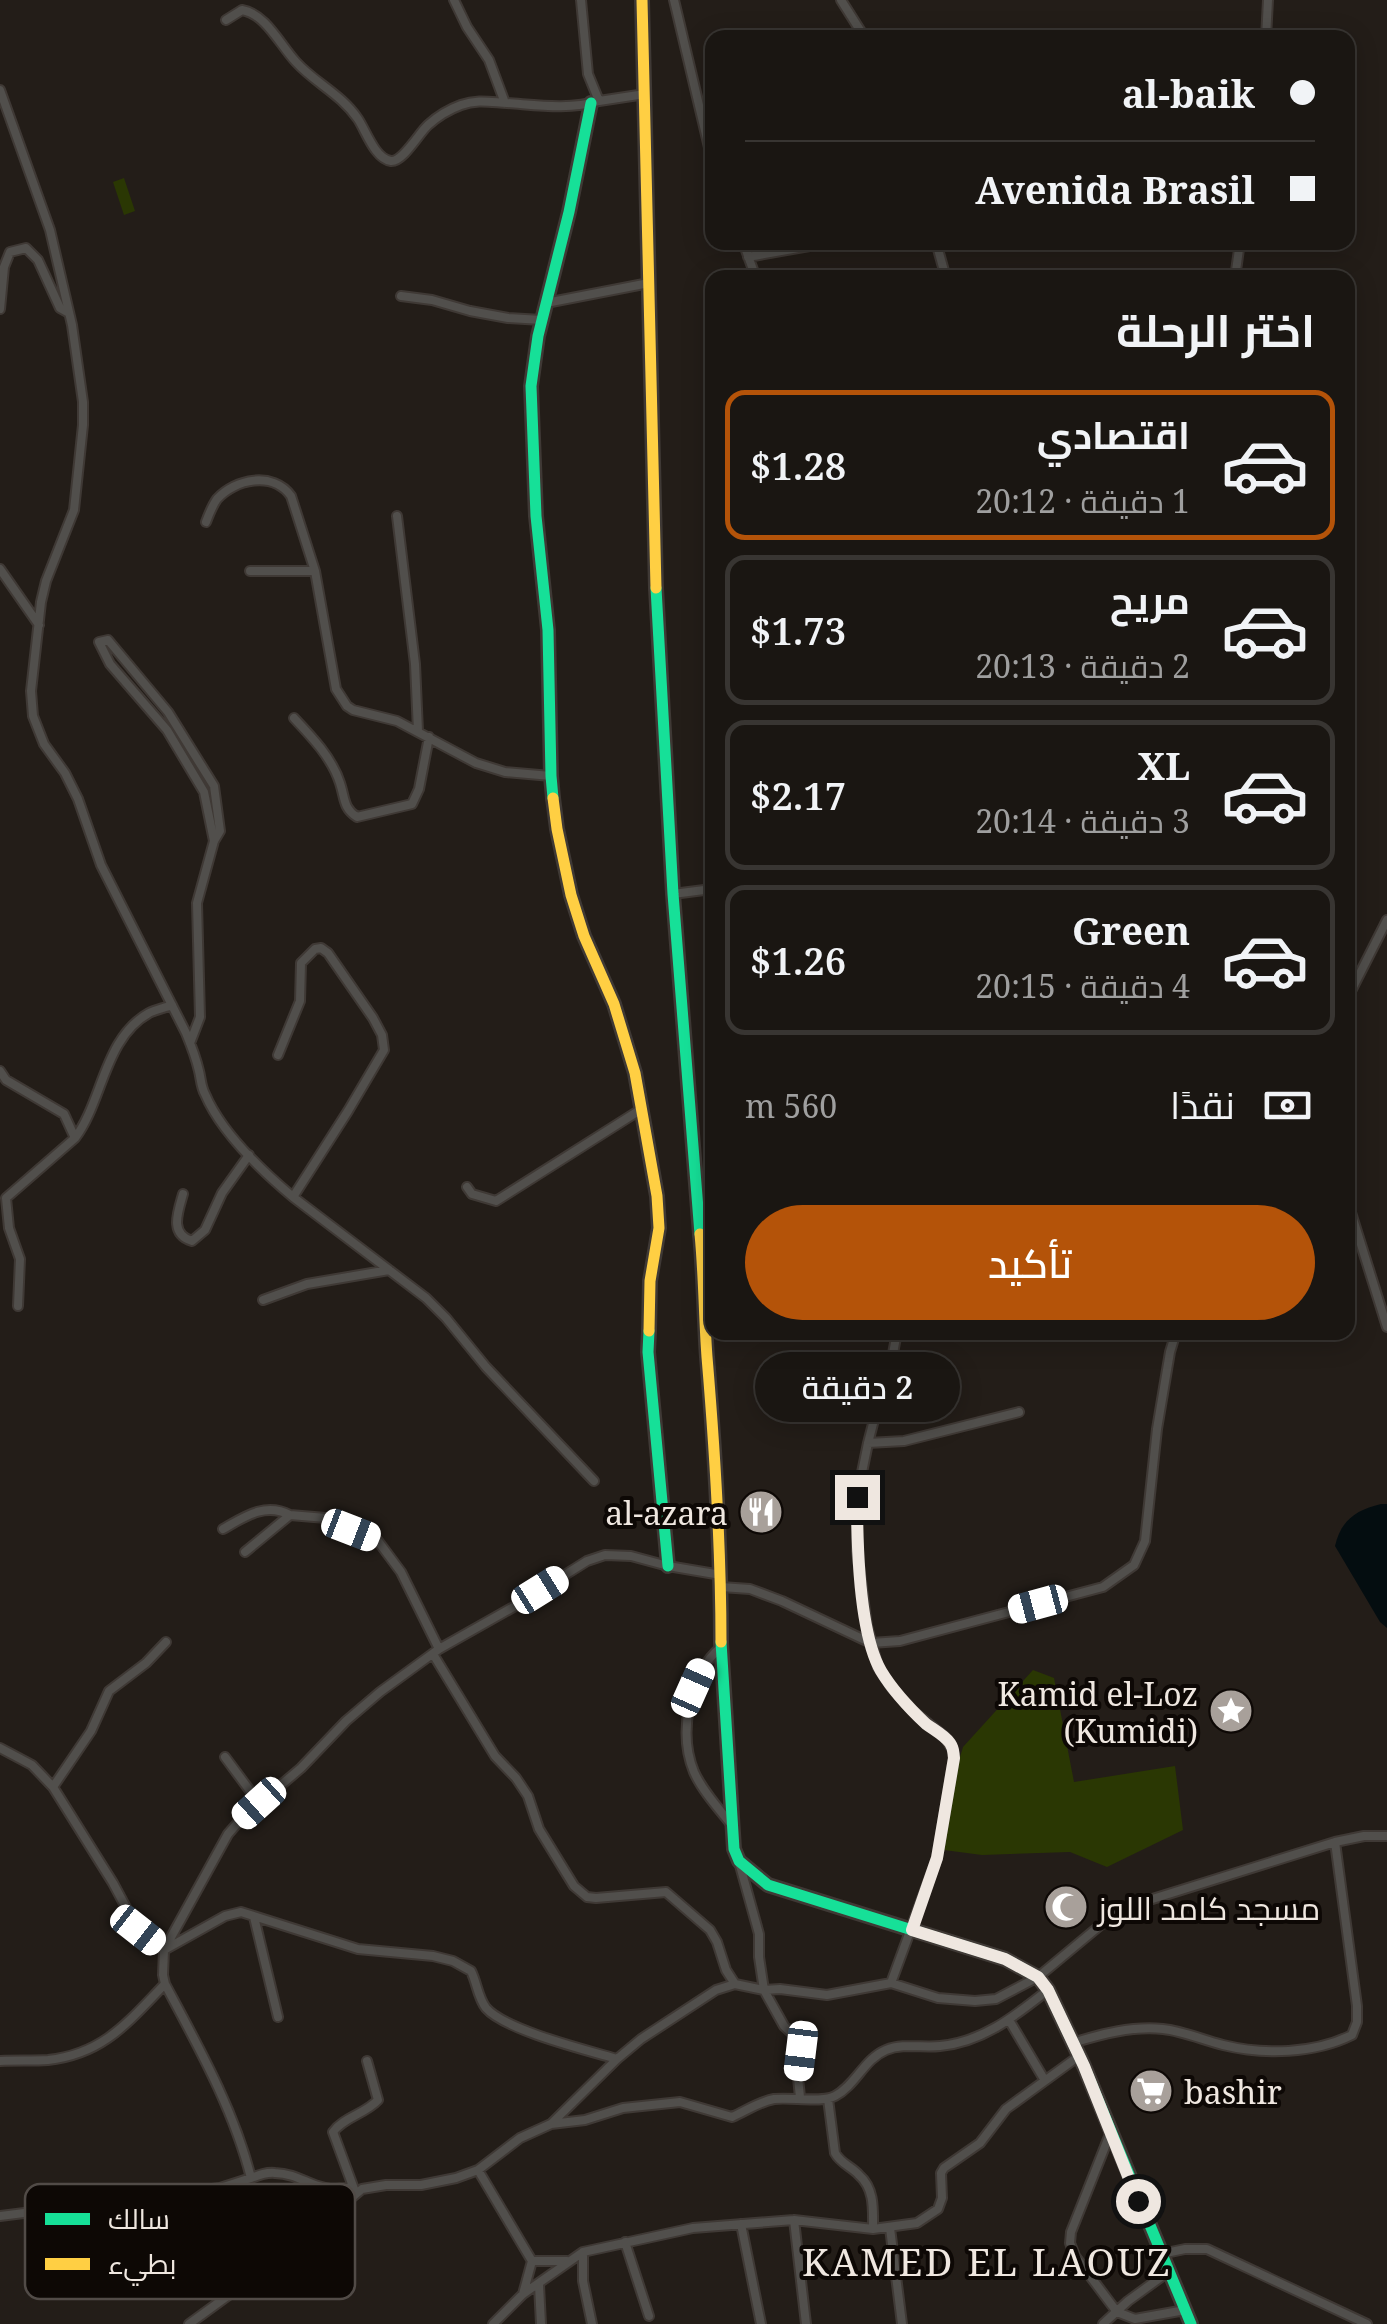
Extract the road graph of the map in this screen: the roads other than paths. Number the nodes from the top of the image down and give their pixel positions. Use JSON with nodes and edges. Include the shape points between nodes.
{"nodes":[{"id":1,"x":454,"y":0,"type":"edge"},
{"id":2,"x":581,"y":0,"type":"edge"},
{"id":3,"x":642,"y":0,"type":"edge"},
{"id":4,"x":674,"y":0,"type":"edge"},
{"id":5,"x":842,"y":0,"type":"edge"},
{"id":6,"x":1268,"y":0,"type":"edge"},
{"id":7,"x":226,"y":20,"type":"dead end"},
{"id":8,"x":860,"y":30,"type":"edge"},
{"id":9,"x":1266,"y":30,"type":"edge"},
{"id":10,"x":0,"y":90,"type":"edge"},
{"id":11,"x":646,"y":94,"type":"junction"},
{"id":12,"x":505,"y":102,"type":"junction"},
{"id":13,"x":595,"y":102,"type":"junction"},
{"id":14,"x":705,"y":131,"type":"edge"},
{"id":15,"x":746,"y":250,"type":"edge"},
{"id":16,"x":787,"y":250,"type":"edge"},
{"id":17,"x":748,"y":257,"type":"junction"},
{"id":18,"x":753,"y":270,"type":"edge"},
{"id":19,"x":648,"y":284,"type":"junction"},
{"id":20,"x":400,"y":296,"type":"dead end"},
{"id":21,"x":546,"y":302,"type":"junction"},
{"id":22,"x":0,"y":309,"type":"edge"},
{"id":23,"x":69,"y":314,"type":"junction"},
{"id":24,"x":542,"y":320,"type":"junction"},
{"id":25,"x":397,"y":516,"type":"dead end"},
{"id":26,"x":206,"y":522,"type":"dead end"},
{"id":27,"x":0,"y":568,"type":"edge"},
{"id":28,"x":250,"y":571,"type":"dead end"},
{"id":29,"x":314,"y":571,"type":"junction"},
{"id":30,"x":39,"y":624,"type":"junction"},
{"id":31,"x":294,"y":718,"type":"dead end"},
{"id":32,"x":418,"y":731,"type":"junction"},
{"id":33,"x":429,"y":738,"type":"junction"},
{"id":34,"x":551,"y":776,"type":"junction"},
{"id":35,"x":214,"y":841,"type":"junction"},
{"id":36,"x":705,"y":889,"type":"edge"},
{"id":37,"x":673,"y":894,"type":"junction"},
{"id":38,"x":1387,"y":920,"type":"edge"},
{"id":39,"x":1355,"y":983,"type":"edge"},
{"id":40,"x":172,"y":1005,"type":"junction"},
{"id":41,"x":190,"y":1043,"type":"junction"},
{"id":42,"x":278,"y":1054,"type":"dead end"},
{"id":43,"x":0,"y":1071,"type":"edge"},
{"id":44,"x":640,"y":1110,"type":"junction"},
{"id":45,"x":75,"y":1138,"type":"junction"},
{"id":46,"x":249,"y":1155,"type":"junction"},
{"id":47,"x":466,"y":1187,"type":"dead end"},
{"id":48,"x":183,"y":1194,"type":"dead end"},
{"id":49,"x":293,"y":1197,"type":"junction"},
{"id":50,"x":3,"y":1200,"type":"edge"},
{"id":51,"x":1355,"y":1224,"type":"edge"},
{"id":52,"x":389,"y":1270,"type":"junction"},
{"id":53,"x":705,"y":1280,"type":"edge"},
{"id":54,"x":263,"y":1300,"type":"dead end"},
{"id":55,"x":18,"y":1306,"type":"dead end"},
{"id":56,"x":1387,"y":1326,"type":"edge"},
{"id":57,"x":708,"y":1340,"type":"edge"},
{"id":58,"x":896,"y":1340,"type":"edge"},
{"id":59,"x":1174,"y":1340,"type":"edge"},
{"id":60,"x":1019,"y":1412,"type":"dead end"},
{"id":61,"x":868,"y":1443,"type":"junction"},
{"id":62,"x":594,"y":1481,"type":"dead end"},
{"id":63,"x":290,"y":1515,"type":"junction"},
{"id":64,"x":223,"y":1529,"type":"dead end"},
{"id":65,"x":245,"y":1552,"type":"dead end"},
{"id":66,"x":668,"y":1566,"type":"junction"},
{"id":67,"x":721,"y":1581,"type":"junction"},
{"id":68,"x":166,"y":1642,"type":"dead end"},
{"id":69,"x":871,"y":1643,"type":"junction"},
{"id":70,"x":721,"y":1647,"type":"junction"},
{"id":71,"x":436,"y":1651,"type":"junction"},
{"id":72,"x":0,"y":1748,"type":"edge"},
{"id":73,"x":225,"y":1757,"type":"dead end"},
{"id":74,"x":54,"y":1787,"type":"junction"},
{"id":75,"x":259,"y":1803,"type":"junction"},
{"id":76,"x":731,"y":1824,"type":"junction"},
{"id":77,"x":1387,"y":1836,"type":"edge"},
{"id":78,"x":1334,"y":1842,"type":"junction"},
{"id":79,"x":739,"y":1861,"type":"junction"},
{"id":80,"x":254,"y":1917,"type":"junction"},
{"id":81,"x":912,"y":1930,"type":"junction"},
{"id":82,"x":164,"y":1950,"type":"junction"},
{"id":83,"x":1038,"y":1977,"type":"junction"},
{"id":84,"x":166,"y":1984,"type":"junction"},
{"id":85,"x":736,"y":1984,"type":"junction"},
{"id":86,"x":890,"y":1984,"type":"junction"},
{"id":87,"x":764,"y":1990,"type":"junction"},
{"id":88,"x":1048,"y":1990,"type":"junction"},
{"id":89,"x":278,"y":2017,"type":"dead end"},
{"id":90,"x":1009,"y":2020,"type":"junction"},
{"id":91,"x":1072,"y":2044,"type":"junction"},
{"id":92,"x":1079,"y":2056,"type":"junction"},
{"id":93,"x":617,"y":2059,"type":"junction"},
{"id":94,"x":368,"y":2060,"type":"dead end"},
{"id":95,"x":0,"y":2061,"type":"edge"},
{"id":96,"x":1044,"y":2079,"type":"junction"},
{"id":97,"x":800,"y":2098,"type":"junction"},
{"id":98,"x":828,"y":2098,"type":"junction"},
{"id":99,"x":551,"y":2124,"type":"junction"},
{"id":100,"x":1110,"y":2134,"type":"junction"},
{"id":101,"x":478,"y":2170,"type":"junction"},
{"id":102,"x":252,"y":2178,"type":"junction"},
{"id":103,"x":233,"y":2184,"type":"edge"},
{"id":104,"x":308,"y":2184,"type":"edge"},
{"id":105,"x":352,"y":2184,"type":"edge"},
{"id":106,"x":355,"y":2190,"type":"edge"},
{"id":107,"x":25,"y":2213,"type":"edge"},
{"id":108,"x":0,"y":2216,"type":"edge"},
{"id":109,"x":794,"y":2220,"type":"junction"},
{"id":110,"x":742,"y":2224,"type":"junction"},
{"id":111,"x":890,"y":2228,"type":"junction"},
{"id":112,"x":873,"y":2230,"type":"junction"},
{"id":113,"x":625,"y":2242,"type":"junction"},
{"id":114,"x":583,"y":2252,"type":"junction"},
{"id":115,"x":1161,"y":2254,"type":"junction"},
{"id":116,"x":532,"y":2261,"type":"junction"},
{"id":117,"x":568,"y":2261,"type":"junction"},
{"id":118,"x":1168,"y":2272,"type":"junction"},
{"id":119,"x":539,"y":2284,"type":"junction"},
{"id":120,"x":524,"y":2294,"type":"junction"},
{"id":121,"x":223,"y":2299,"type":"edge"},
{"id":122,"x":1185,"y":2310,"type":"junction"},
{"id":123,"x":649,"y":2316,"type":"dead end"},
{"id":124,"x":1114,"y":2318,"type":"edge"},
{"id":125,"x":189,"y":2324,"type":"edge"},
{"id":126,"x":493,"y":2324,"type":"edge"},
{"id":127,"x":540,"y":2324,"type":"edge"},
{"id":128,"x":592,"y":2324,"type":"edge"},
{"id":129,"x":761,"y":2324,"type":"edge"},
{"id":130,"x":806,"y":2324,"type":"edge"},
{"id":131,"x":902,"y":2324,"type":"edge"},
{"id":132,"x":1103,"y":2324,"type":"edge"},
{"id":133,"x":1191,"y":2324,"type":"edge"},
{"id":134,"x":1367,"y":2324,"type":"edge"}],
"edges":[{"from":1,"to":12,"type":"street"},
{"from":2,"to":13,"type":"street"},
{"from":3,"to":11,"type":"main road"},
{"from":4,"to":14,"type":"street"},
{"from":5,"to":8,"type":"street"},
{"from":6,"to":9,"type":"street"},
{"from":7,"to":12,"type":"street","via":[[242,10],[260,18],[301,68],[351,110],[386,160],[401,158],[426,126],[460,105]]},
{"from":10,"to":23,"type":"street","via":[[50,230]]},
{"from":11,"to":13,"type":"street"},
{"from":11,"to":19,"type":"main road"},
{"from":12,"to":13,"type":"street"},
{"from":13,"to":21,"type":"main road"},
{"from":15,"to":17,"type":"street"},
{"from":16,"to":17,"type":"street"},
{"from":17,"to":18,"type":"street"},
{"from":19,"to":21,"type":"street"},
{"from":19,"to":37,"type":"main road"},
{"from":20,"to":24,"type":"street"},
{"from":21,"to":24,"type":"main road"},
{"from":22,"to":23,"type":"street","via":[[10,252],[26,248]]},
{"from":23,"to":30,"type":"street","via":[[83,425],[74,510],[46,581]]},
{"from":24,"to":34,"type":"main road","via":[[531,427],[548,630]]},
{"from":25,"to":32,"type":"street"},
{"from":26,"to":29,"type":"street","via":[[219,497],[234,486],[274,482],[290,496]]},
{"from":27,"to":30,"type":"street"},
{"from":28,"to":29,"type":"street"},
{"from":29,"to":32,"type":"street","via":[[342,701]]},
{"from":30,"to":40,"type":"street","via":[[30,692],[38,733],[65,773],[101,865]]},
{"from":31,"to":33,"type":"street","via":[[328,759],[345,806],[357,817],[412,804]]},
{"from":32,"to":33,"type":"street"},
{"from":33,"to":34,"type":"street","via":[[504,772]]},
{"from":34,"to":44,"type":"main road","via":[[571,896],[614,1004]]},
{"from":35,"to":35,"type":"street","via":[[220,831],[214,786],[168,712],[108,640],[99,642],[167,730],[204,792]]},
{"from":35,"to":41,"type":"street","via":[[198,903],[200,1017]]},
{"from":36,"to":37,"type":"street"},
{"from":37,"to":53,"type":"main road"},
{"from":38,"to":39,"type":"street"},
{"from":40,"to":41,"type":"street"},
{"from":40,"to":45,"type":"street","via":[[128,1032]]},
{"from":41,"to":46,"type":"street","via":[[210,1106]]},
{"from":42,"to":49,"type":"street","via":[[300,1001],[301,963],[321,948],[373,1018],[384,1050]]},
{"from":43,"to":45,"type":"street","via":[[64,1114]]},
{"from":44,"to":47,"type":"street","via":[[496,1201]]},
{"from":44,"to":66,"type":"main road","via":[[659,1228],[648,1352]]},
{"from":45,"to":50,"type":"street"},
{"from":46,"to":48,"type":"street","via":[[192,1242],[176,1228]]},
{"from":46,"to":49,"type":"street"},
{"from":49,"to":52,"type":"street"},
{"from":50,"to":55,"type":"street","via":[[20,1258]]},
{"from":51,"to":56,"type":"street"},
{"from":52,"to":54,"type":"street","via":[[306,1284]]},
{"from":52,"to":62,"type":"street","via":[[446,1318]]},
{"from":57,"to":67,"type":"main road"},
{"from":58,"to":61,"type":"street"},
{"from":59,"to":69,"type":"street","via":[[1156,1428],[1146,1541],[1134,1565],[1103,1587]]},
{"from":60,"to":61,"type":"street","via":[[904,1441]]},
{"from":61,"to":69,"type":"street","via":[[856,1551]]},
{"from":63,"to":64,"type":"street","via":[[260,1510]]},
{"from":63,"to":65,"type":"street"},
{"from":63,"to":71,"type":"street","via":[[326,1518],[378,1541],[400,1572]]},
{"from":66,"to":67,"type":"street"},
{"from":66,"to":71,"type":"street","via":[[631,1556],[587,1561]]},
{"from":67,"to":69,"type":"street"},
{"from":67,"to":70,"type":"main road"},
{"from":68,"to":74,"type":"street","via":[[109,1691],[92,1731]]},
{"from":69,"to":81,"type":"street","via":[[892,1688],[953,1750],[937,1858]]},
{"from":70,"to":76,"type":"main road"},
{"from":70,"to":76,"type":"street","via":[[707,1658],[693,1688],[687,1748],[695,1774]]},
{"from":71,"to":75,"type":"street","via":[[346,1721]]},
{"from":71,"to":85,"type":"street","via":[[495,1756],[528,1796],[539,1829],[574,1886],[596,1898],[666,1892],[710,1930]]},
{"from":72,"to":74,"type":"street"},
{"from":73,"to":75,"type":"street"},
{"from":74,"to":82,"type":"street","via":[[138,1930]]},
{"from":75,"to":82,"type":"street","via":[[219,1847]]},
{"from":76,"to":79,"type":"main road"},
{"from":77,"to":78,"type":"street"},
{"from":78,"to":83,"type":"street","via":[[1130,1906]]},
{"from":78,"to":91,"type":"street","via":[[1357,2006],[1352,2035],[1274,2052],[1147,2028]]},
{"from":79,"to":81,"type":"main road","via":[[768,1886]]},
{"from":79,"to":87,"type":"street","via":[[760,1934]]},
{"from":80,"to":82,"type":"street","via":[[225,1916]]},
{"from":80,"to":89,"type":"street"},
{"from":80,"to":93,"type":"street","via":[[358,1949],[453,1960],[472,1972],[482,2004],[504,2020]]},
{"from":81,"to":83,"type":"main road","via":[[1005,1959]]},
{"from":81,"to":86,"type":"street"},
{"from":82,"to":84,"type":"street"},
{"from":83,"to":86,"type":"street","via":[[996,1999],[975,2001]]},
{"from":83,"to":88,"type":"main road"},
{"from":84,"to":95,"type":"street","via":[[90,2050],[50,2060]]},
{"from":84,"to":102,"type":"street","via":[[217,2086]]},
{"from":85,"to":87,"type":"street"},
{"from":85,"to":93,"type":"street","via":[[716,1990]]},
{"from":86,"to":87,"type":"street","via":[[827,1996]]},
{"from":87,"to":97,"type":"street","via":[[801,2051]]},
{"from":88,"to":90,"type":"street"},
{"from":88,"to":91,"type":"main road"},
{"from":90,"to":96,"type":"street"},
{"from":90,"to":98,"type":"street","via":[[960,2043],[884,2051]]},
{"from":91,"to":92,"type":"main road"},
{"from":92,"to":96,"type":"street"},
{"from":92,"to":100,"type":"main road"},
{"from":93,"to":99,"type":"street"},
{"from":94,"to":105,"type":"street","via":[[378,2100],[334,2132]]},
{"from":96,"to":111,"type":"street","via":[[998,2116],[980,2143],[944,2168],[938,2209],[917,2224]]},
{"from":97,"to":98,"type":"street"},
{"from":97,"to":99,"type":"street","via":[[763,2102],[732,2117],[680,2102]]},
{"from":98,"to":112,"type":"street","via":[[836,2153],[868,2184]]},
{"from":99,"to":101,"type":"street"},
{"from":100,"to":115,"type":"main road"},
{"from":100,"to":124,"type":"street","via":[[1069,2238]]},
{"from":101,"to":106,"type":"street","via":[[421,2185]]},
{"from":101,"to":116,"type":"street"},
{"from":102,"to":103,"type":"street"},
{"from":102,"to":104,"type":"street","via":[[277,2172]]},
{"from":107,"to":108,"type":"street"},
{"from":109,"to":110,"type":"street"},
{"from":109,"to":112,"type":"street"},
{"from":109,"to":130,"type":"street"},
{"from":110,"to":113,"type":"street"},
{"from":110,"to":129,"type":"street"},
{"from":111,"to":112,"type":"street"},
{"from":111,"to":131,"type":"street"},
{"from":113,"to":114,"type":"street"},
{"from":113,"to":123,"type":"street"},
{"from":114,"to":117,"type":"street"},
{"from":114,"to":128,"type":"street"},
{"from":115,"to":118,"type":"main road"},
{"from":115,"to":134,"type":"street","via":[[1206,2249]]},
{"from":116,"to":117,"type":"street"},
{"from":116,"to":120,"type":"street"},
{"from":117,"to":119,"type":"street"},
{"from":118,"to":122,"type":"main road"},
{"from":118,"to":124,"type":"street"},
{"from":119,"to":120,"type":"street"},
{"from":119,"to":127,"type":"street"},
{"from":120,"to":126,"type":"street"},
{"from":121,"to":125,"type":"street"},
{"from":122,"to":124,"type":"street"},
{"from":122,"to":133,"type":"main road"},
{"from":124,"to":132,"type":"street"}]}
